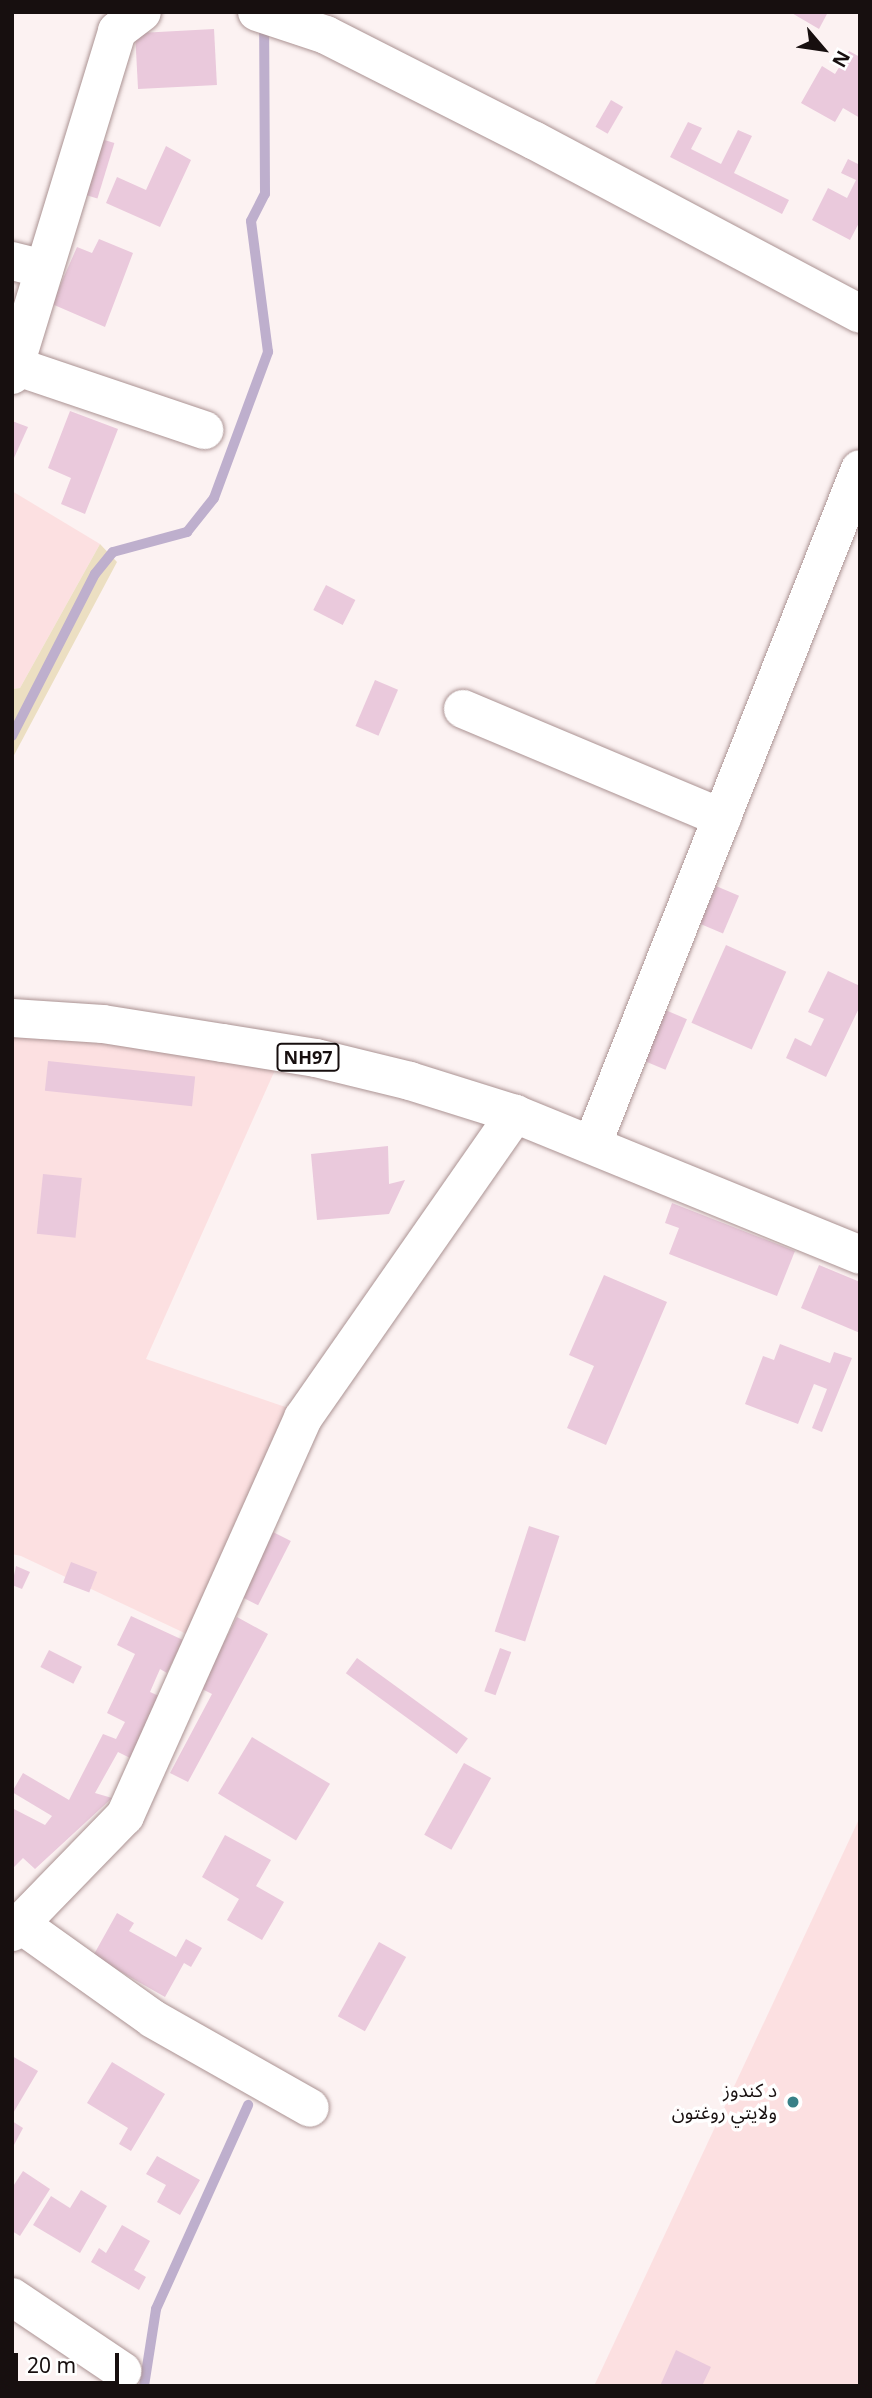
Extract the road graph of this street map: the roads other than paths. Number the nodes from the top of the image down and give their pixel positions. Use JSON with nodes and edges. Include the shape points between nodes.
{"nodes":[{"id":1,"x":142,"y":12,"type":"edge"},
{"id":2,"x":257,"y":12,"type":"edge"},
{"id":3,"x":28,"y":265,"type":"edge"},
{"id":4,"x":860,"y":314,"type":"edge"},
{"id":5,"x":13,"y":370,"type":"edge"},
{"id":6,"x":204,"y":430,"type":"dead end"},
{"id":7,"x":860,"y":469,"type":"edge"},
{"id":8,"x":463,"y":709,"type":"dead end"},
{"id":9,"x":722,"y":818,"type":"junction"},
{"id":10,"x":12,"y":1018,"type":"edge"},
{"id":11,"x":515,"y":1114,"type":"junction"},
{"id":12,"x":592,"y":1145,"type":"junction"},
{"id":13,"x":860,"y":1255,"type":"edge"},
{"id":14,"x":16,"y":1928,"type":"edge"},
{"id":15,"x":310,"y":2108,"type":"dead end"},
{"id":16,"x":12,"y":2297,"type":"edge"},
{"id":17,"x":122,"y":2371,"type":"dead end"}],
"edges":[{"from":1,"to":3,"type":"main road","via":[[117,31]]},
{"from":2,"to":4,"type":"main road","via":[[326,35]]},
{"from":3,"to":5,"type":"main road"},
{"from":5,"to":6,"type":"main road"},
{"from":7,"to":9,"type":"main road"},
{"from":8,"to":9,"type":"main road"},
{"from":9,"to":12,"type":"main road"},
{"from":10,"to":11,"type":"main road","number":"NH97","via":[[103,1024],[316,1058]]},
{"from":11,"to":12,"type":"main road","number":"NH97"},
{"from":11,"to":14,"type":"main road","via":[[303,1418],[125,1816]]},
{"from":12,"to":13,"type":"main road"},
{"from":14,"to":15,"type":"main road","via":[[152,2019]]},
{"from":16,"to":17,"type":"main road"}]}
